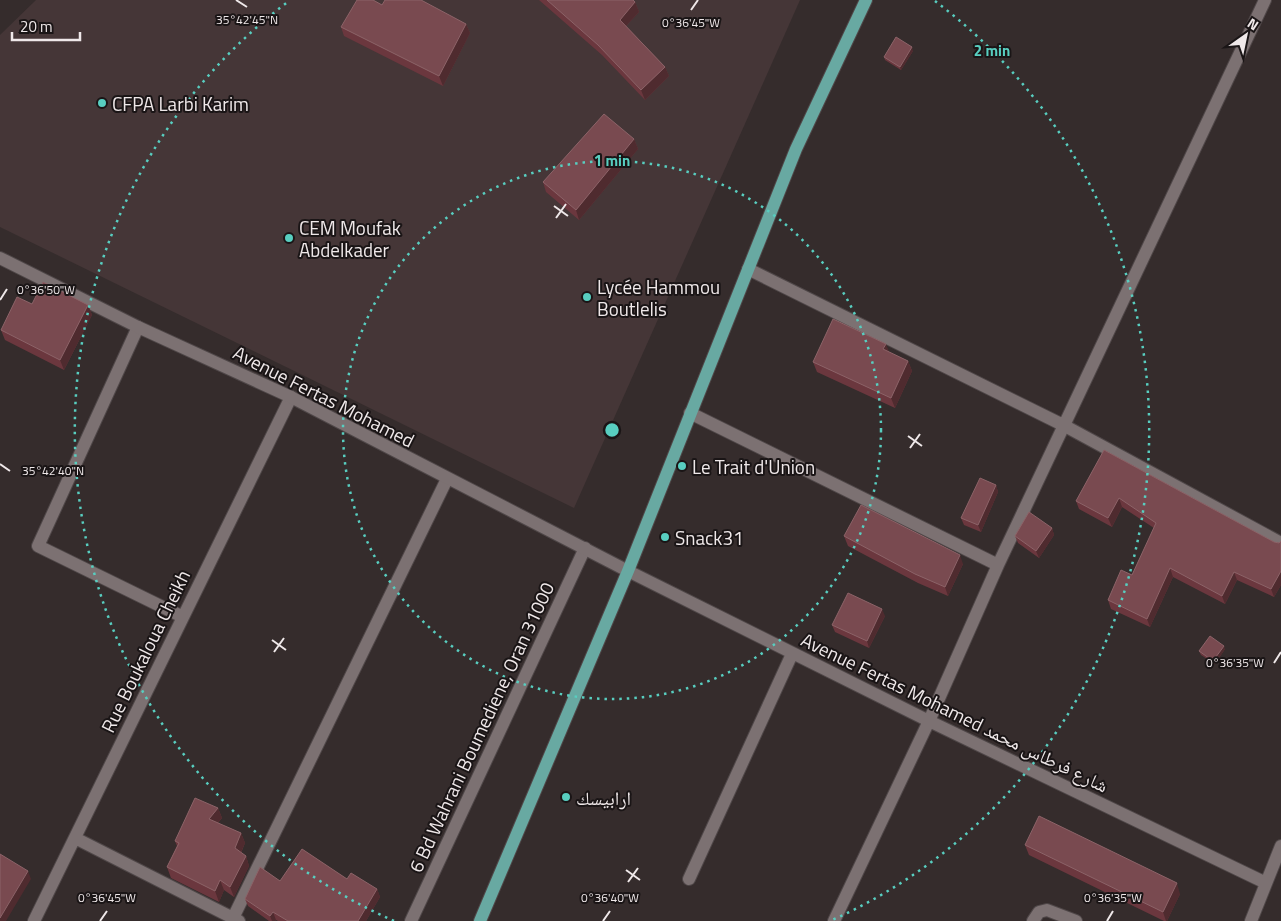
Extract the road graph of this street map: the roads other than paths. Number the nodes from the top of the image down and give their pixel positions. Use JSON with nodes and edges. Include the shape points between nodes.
{"nodes":[{"id":1,"x":866,"y":0,"type":"edge"},
{"id":2,"x":1265,"y":0,"type":"edge"},
{"id":3,"x":0,"y":258,"type":"edge"},
{"id":4,"x":748,"y":269,"type":"junction"},
{"id":5,"x":138,"y":327,"type":"junction"},
{"id":6,"x":291,"y":398,"type":"junction"},
{"id":7,"x":690,"y":413,"type":"junction"},
{"id":8,"x":1065,"y":426,"type":"junction"},
{"id":9,"x":447,"y":479,"type":"junction"},
{"id":10,"x":1281,"y":543,"type":"edge"},
{"id":11,"x":584,"y":548,"type":"junction"},
{"id":12,"x":998,"y":565,"type":"junction"},
{"id":13,"x":628,"y":571,"type":"junction"},
{"id":14,"x":183,"y":617,"type":"junction"},
{"id":15,"x":792,"y":654,"type":"junction"},
{"id":16,"x":929,"y":721,"type":"junction"},
{"id":17,"x":75,"y":838,"type":"junction"},
{"id":18,"x":1281,"y":846,"type":"edge"},
{"id":19,"x":689,"y":879,"type":"dead end"},
{"id":20,"x":1266,"y":883,"type":"junction"},
{"id":21,"x":236,"y":920,"type":"edge"},
{"id":22,"x":34,"y":921,"type":"edge"},
{"id":23,"x":411,"y":921,"type":"edge"},
{"id":24,"x":480,"y":921,"type":"edge"},
{"id":25,"x":834,"y":921,"type":"edge"},
{"id":26,"x":1033,"y":921,"type":"edge"},
{"id":27,"x":1076,"y":921,"type":"edge"},
{"id":28,"x":1251,"y":921,"type":"edge"}],
"edges":[{"from":1,"to":4,"type":"main road","via":[[796,149]]},
{"from":2,"to":8,"type":"street"},
{"from":3,"to":5,"type":"street","name":"Avenue Fertas Mohamed"},
{"from":4,"to":7,"type":"main road"},
{"from":4,"to":8,"type":"street"},
{"from":5,"to":6,"type":"street","name":"Avenue Fertas Mohamed"},
{"from":5,"to":14,"type":"street","via":[[38,546]]},
{"from":6,"to":9,"type":"street","name":"Avenue Fertas Mohamed"},
{"from":6,"to":14,"type":"street","name":"Rue Boukaloua Cheikh"},
{"from":7,"to":12,"type":"street"},
{"from":7,"to":13,"type":"main road"},
{"from":8,"to":10,"type":"street"},
{"from":8,"to":12,"type":"street"},
{"from":9,"to":11,"type":"street","name":"Avenue Fertas Mohamed"},
{"from":9,"to":21,"type":"street"},
{"from":11,"to":13,"type":"street","name":"Avenue Fertas Mohamed"},
{"from":11,"to":23,"type":"street","name":"6 Bd Wahrani Boumediene, Oran 31000"},
{"from":12,"to":16,"type":"street"},
{"from":13,"to":15,"type":"street","name":"Avenue Fertas Mohamed شارع فرطاس محمد"},
{"from":13,"to":24,"type":"main road"},
{"from":14,"to":17,"type":"street","name":"Rue Boukaloua Cheikh"},
{"from":15,"to":16,"type":"street","name":"Avenue Fertas Mohamed شارع فرطاس محمد"},
{"from":15,"to":19,"type":"street"},
{"from":16,"to":20,"type":"street","name":"Avenue Fertas Mohamed شارع فرطاس محمد"},
{"from":16,"to":25,"type":"street"},
{"from":17,"to":21,"type":"street"},
{"from":17,"to":22,"type":"street","name":"Rue Boukaloua Cheikh"},
{"from":18,"to":20,"type":"street"},
{"from":20,"to":28,"type":"street"},
{"from":26,"to":27,"type":"street","via":[[1039,912],[1046,910]]}]}
